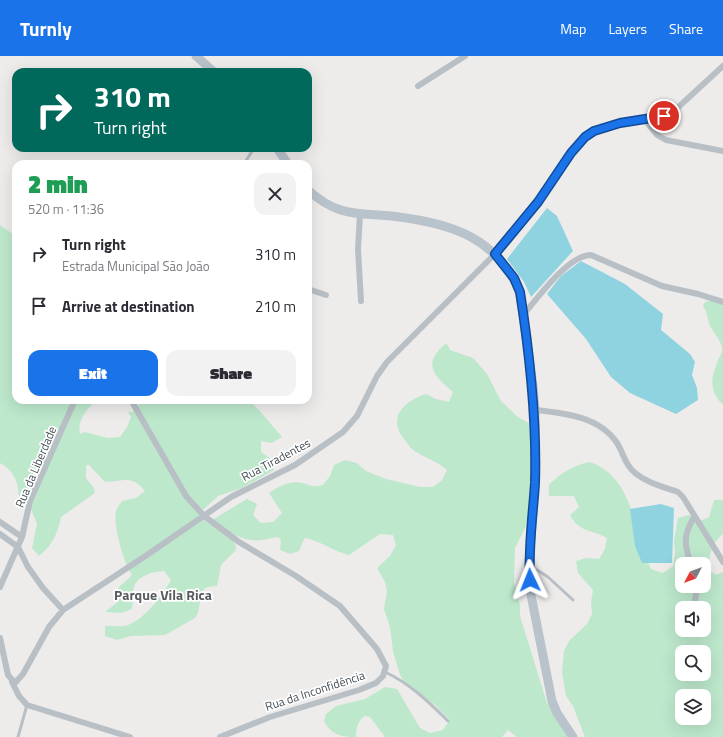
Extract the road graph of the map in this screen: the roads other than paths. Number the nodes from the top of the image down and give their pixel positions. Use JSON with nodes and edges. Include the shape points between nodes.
{"nodes":[{"id":1,"x":196,"y":56,"type":"edge"},
{"id":2,"x":465,"y":56,"type":"edge"},
{"id":3,"x":723,"y":66,"type":"edge"},
{"id":4,"x":210,"y":68,"type":"edge"},
{"id":5,"x":418,"y":86,"type":"dead end"},
{"id":6,"x":645,"y":120,"type":"junction"},
{"id":7,"x":723,"y":151,"type":"edge"},
{"id":8,"x":312,"y":193,"type":"edge"},
{"id":9,"x":360,"y":214,"type":"junction"},
{"id":10,"x":495,"y":254,"type":"junction"},
{"id":11,"x":312,"y":291,"type":"edge"},
{"id":12,"x":326,"y":296,"type":"dead end"},
{"id":13,"x":361,"y":301,"type":"dead end"},
{"id":14,"x":723,"y":302,"type":"edge"},
{"id":15,"x":523,"y":315,"type":"junction"},
{"id":16,"x":73,"y":404,"type":"edge"},
{"id":17,"x":133,"y":404,"type":"edge"},
{"id":18,"x":535,"y":410,"type":"junction"},
{"id":19,"x":204,"y":516,"type":"junction"},
{"id":20,"x":694,"y":517,"type":"junction"},
{"id":21,"x":0,"y":522,"type":"edge"},
{"id":22,"x":0,"y":534,"type":"edge"},
{"id":23,"x":22,"y":537,"type":"junction"},
{"id":24,"x":18,"y":547,"type":"junction"},
{"id":25,"x":689,"y":557,"type":"edge"},
{"id":26,"x":723,"y":562,"type":"edge"},
{"id":27,"x":529,"y":564,"type":"junction"},
{"id":28,"x":0,"y":587,"type":"edge"},
{"id":29,"x":573,"y":600,"type":"dead end"},
{"id":30,"x":63,"y":610,"type":"junction"},
{"id":31,"x":0,"y":638,"type":"edge"},
{"id":32,"x":385,"y":672,"type":"junction"},
{"id":33,"x":12,"y":682,"type":"junction"},
{"id":34,"x":27,"y":705,"type":"junction"},
{"id":35,"x":448,"y":721,"type":"dead end"},
{"id":36,"x":18,"y":737,"type":"edge"},
{"id":37,"x":128,"y":737,"type":"edge"},
{"id":38,"x":220,"y":737,"type":"edge"},
{"id":39,"x":573,"y":737,"type":"edge"}],
"edges":[{"from":1,"to":4,"type":"main road"},
{"from":2,"to":5,"type":"street"},
{"from":3,"to":6,"type":"street","name":"Rua Tiradentes","via":[[673,112]]},
{"from":6,"to":7,"type":"street","via":[[657,135],[666,140]]},
{"from":6,"to":10,"type":"street","name":"Rua Tiradentes","via":[[620,123],[594,131],[585,137],[538,202]]},
{"from":8,"to":9,"type":"main road","via":[[333,208]]},
{"from":9,"to":10,"type":"main road","via":[[399,217],[441,225],[464,232]]},
{"from":9,"to":13,"type":"street","via":[[358,249]]},
{"from":10,"to":15,"type":"main road","via":[[514,278],[520,292]]},
{"from":10,"to":19,"type":"street","name":"Rua Tiradentes","via":[[387,362],[357,416],[343,432],[295,465],[243,490]]},
{"from":11,"to":12,"type":"street"},
{"from":14,"to":15,"type":"street","via":[[662,286],[591,255],[584,255],[573,261]]},
{"from":15,"to":18,"type":"main road"},
{"from":16,"to":23,"type":"street","name":"Rua da Liberdade","via":[[30,501]]},
{"from":17,"to":19,"type":"street","via":[[186,496]]},
{"from":18,"to":20,"type":"street","via":[[568,414],[601,427],[612,436],[631,469],[642,477],[678,492],[683,496]]},
{"from":18,"to":27,"type":"main road","via":[[535,483]]},
{"from":19,"to":30,"type":"street","name":"Rua Tiradentes"},
{"from":19,"to":32,"type":"street","via":[[340,606],[377,649],[384,661]]},
{"from":20,"to":25,"type":"street","via":[[686,530]]},
{"from":20,"to":26,"type":"street"},
{"from":21,"to":23,"type":"street"},
{"from":22,"to":24,"type":"street"},
{"from":23,"to":24,"type":"street","name":"Rua da Liberdade"},
{"from":24,"to":28,"type":"street","name":"Rua da Liberdade"},
{"from":24,"to":30,"type":"street","via":[[43,588]]},
{"from":27,"to":29,"type":"lane"},
{"from":27,"to":39,"type":"main road","via":[[531,595],[552,701]]},
{"from":30,"to":33,"type":"street","name":"Rua Tiradentes","via":[[44,634],[20,679]]},
{"from":31,"to":33,"type":"street","via":[[8,675]]},
{"from":32,"to":35,"type":"lane","via":[[412,688]]},
{"from":32,"to":38,"type":"street","name":"Rua da Inconfidência","via":[[379,680],[359,690],[270,717]]},
{"from":33,"to":34,"type":"street","via":[[18,696]]},
{"from":34,"to":36,"type":"lane"},
{"from":34,"to":37,"type":"street"}]}
